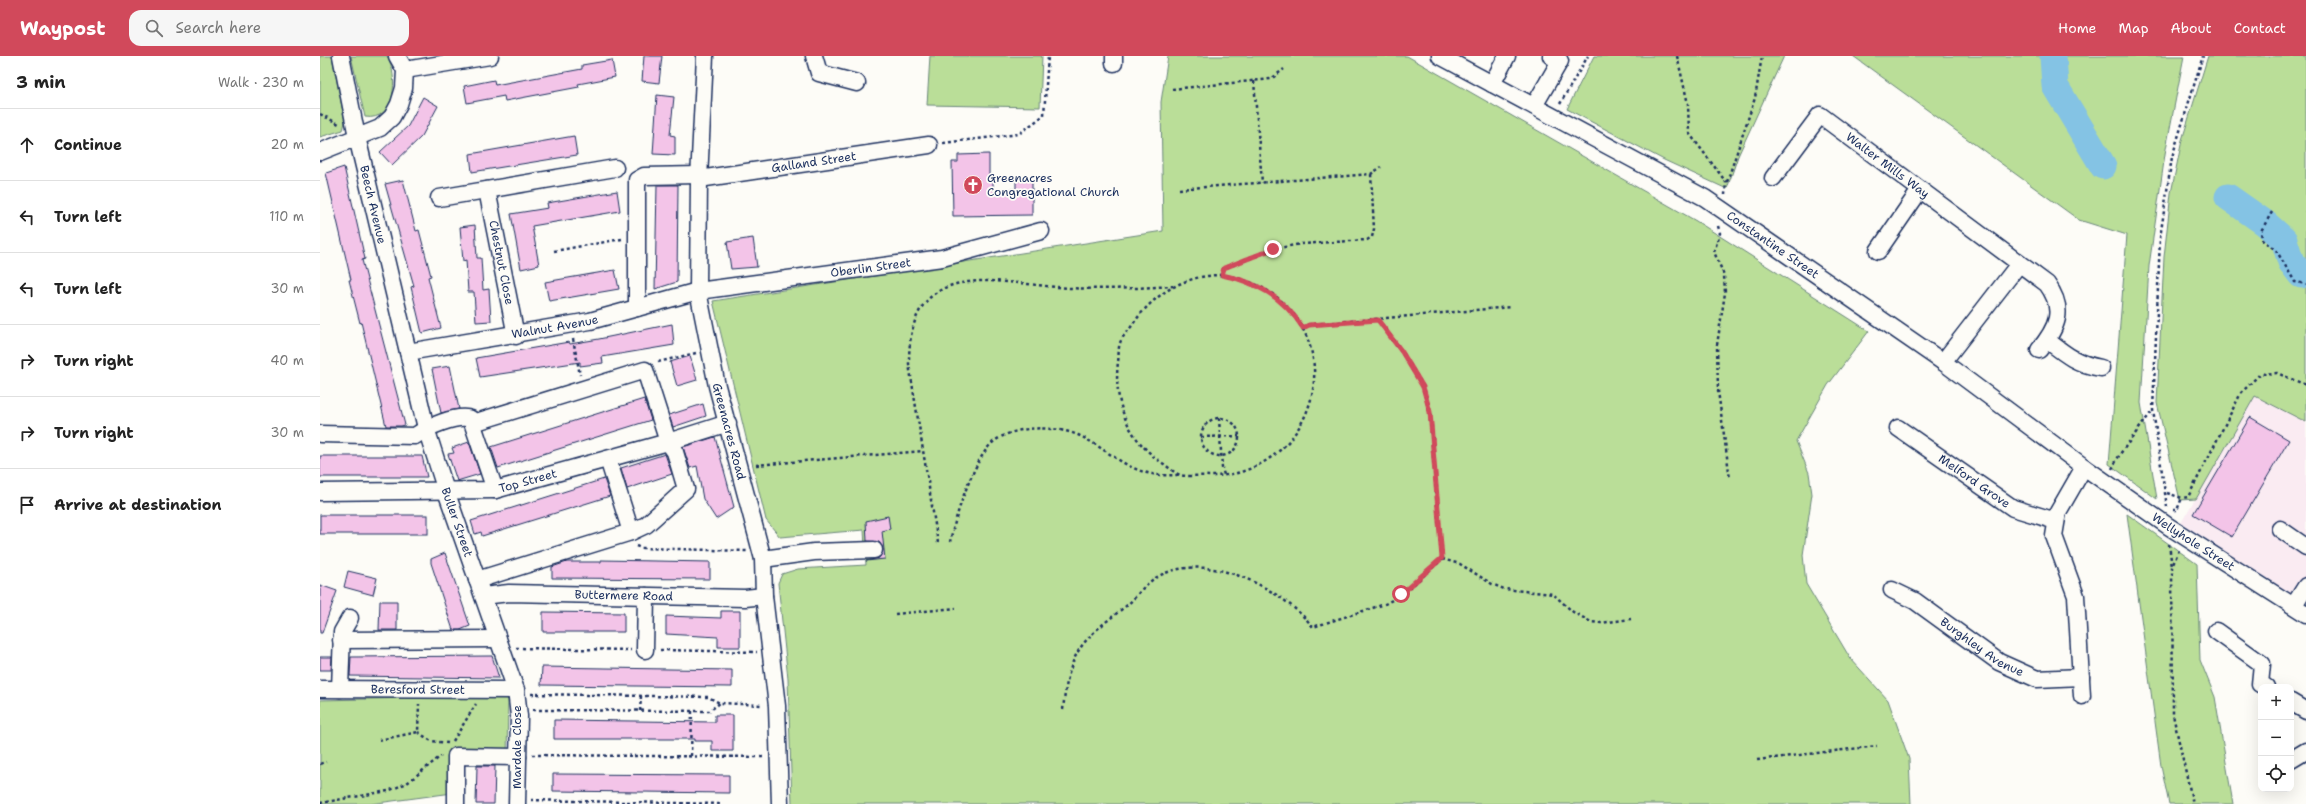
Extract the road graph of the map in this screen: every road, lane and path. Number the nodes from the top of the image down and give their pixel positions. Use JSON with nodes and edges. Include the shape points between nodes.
{"nodes":[{"id":1,"x":341,"y":56,"type":"edge"},
{"id":2,"x":397,"y":56,"type":"edge"},
{"id":3,"x":490,"y":56,"type":"edge"},
{"id":4,"x":705,"y":56,"type":"edge"},
{"id":5,"x":814,"y":56,"type":"edge"},
{"id":6,"x":1048,"y":56,"type":"edge"},
{"id":7,"x":1440,"y":56,"type":"edge"},
{"id":8,"x":1507,"y":56,"type":"edge"},
{"id":9,"x":1551,"y":56,"type":"edge"},
{"id":10,"x":1588,"y":56,"type":"edge"},
{"id":11,"x":1678,"y":56,"type":"edge"},
{"id":12,"x":1762,"y":56,"type":"edge"},
{"id":13,"x":2203,"y":56,"type":"edge"},
{"id":14,"x":1284,"y":69,"type":"dead end"},
{"id":15,"x":405,"y":70,"type":"junction"},
{"id":16,"x":1254,"y":81,"type":"junction"},
{"id":17,"x":856,"y":83,"type":"dead end"},
{"id":18,"x":1492,"y":84,"type":"junction"},
{"id":19,"x":1172,"y":90,"type":"dead end"},
{"id":20,"x":1534,"y":106,"type":"junction"},
{"id":21,"x":1553,"y":116,"type":"junction"},
{"id":22,"x":357,"y":137,"type":"junction"},
{"id":23,"x":929,"y":145,"type":"joint"},
{"id":24,"x":320,"y":152,"type":"edge"},
{"id":25,"x":1381,"y":167,"type":"dead end"},
{"id":26,"x":615,"y":168,"type":"dead end"},
{"id":27,"x":1371,"y":174,"type":"junction"},
{"id":28,"x":699,"y":177,"type":"junction"},
{"id":29,"x":1773,"y":178,"type":"dead end"},
{"id":30,"x":1726,"y":182,"type":"junction"},
{"id":31,"x":1262,"y":184,"type":"junction"},
{"id":32,"x":1179,"y":189,"type":"dead end"},
{"id":33,"x":487,"y":190,"type":"junction"},
{"id":34,"x":1920,"y":190,"type":"junction"},
{"id":35,"x":439,"y":198,"type":"dead end"},
{"id":36,"x":1723,"y":211,"type":"junction"},
{"id":37,"x":2272,"y":212,"type":"dead end"},
{"id":38,"x":1041,"y":231,"type":"dead end"},
{"id":39,"x":637,"y":237,"type":"junction"},
{"id":40,"x":554,"y":251,"type":"dead end"},
{"id":41,"x":1878,"y":251,"type":"dead end"},
{"id":42,"x":2019,"y":264,"type":"junction"},
{"id":43,"x":1222,"y":275,"type":"junction"},
{"id":44,"x":2306,"y":284,"type":"edge"},
{"id":45,"x":1174,"y":286,"type":"junction"},
{"id":46,"x":698,"y":291,"type":"junction"},
{"id":47,"x":1510,"y":307,"type":"dead end"},
{"id":48,"x":637,"y":308,"type":"junction"},
{"id":49,"x":1378,"y":320,"type":"junction"},
{"id":50,"x":571,"y":325,"type":"junction"},
{"id":51,"x":1303,"y":328,"type":"junction"},
{"id":52,"x":516,"y":336,"type":"junction"},
{"id":53,"x":709,"y":349,"type":"junction"},
{"id":54,"x":408,"y":352,"type":"junction"},
{"id":55,"x":1943,"y":362,"type":"junction"},
{"id":56,"x":2101,"y":368,"type":"dead end"},
{"id":57,"x":645,"y":370,"type":"junction"},
{"id":58,"x":2306,"y":385,"type":"edge"},
{"id":59,"x":584,"y":389,"type":"junction"},
{"id":60,"x":2153,"y":410,"type":"junction"},
{"id":61,"x":1219,"y":418,"type":"junction"},
{"id":62,"x":473,"y":423,"type":"junction"},
{"id":63,"x":728,"y":423,"type":"junction"},
{"id":64,"x":426,"y":428,"type":"junction"},
{"id":65,"x":1898,"y":428,"type":"dead end"},
{"id":66,"x":320,"y":434,"type":"edge"},
{"id":67,"x":1239,"y":436,"type":"junction"},
{"id":68,"x":1220,"y":437,"type":"junction"},
{"id":69,"x":1201,"y":438,"type":"junction"},
{"id":70,"x":668,"y":442,"type":"junction"},
{"id":71,"x":922,"y":451,"type":"junction"},
{"id":72,"x":1221,"y":456,"type":"junction"},
{"id":73,"x":608,"y":459,"type":"junction"},
{"id":74,"x":756,"y":465,"type":"dead end"},
{"id":75,"x":2084,"y":467,"type":"junction"},
{"id":76,"x":1181,"y":475,"type":"junction"},
{"id":77,"x":1224,"y":475,"type":"junction"},
{"id":78,"x":1730,"y":479,"type":"dead end"},
{"id":79,"x":2105,"y":482,"type":"junction"},
{"id":80,"x":495,"y":490,"type":"junction"},
{"id":81,"x":446,"y":491,"type":"junction"},
{"id":82,"x":320,"y":492,"type":"edge"},
{"id":83,"x":2167,"y":493,"type":"junction"},
{"id":84,"x":2182,"y":498,"type":"junction"},
{"id":85,"x":2056,"y":521,"type":"junction"},
{"id":86,"x":2280,"y":529,"type":"dead end"},
{"id":87,"x":631,"y":532,"type":"junction"},
{"id":88,"x":2169,"y":541,"type":"dead end"},
{"id":89,"x":950,"y":542,"type":"dead end"},
{"id":90,"x":938,"y":543,"type":"dead end"},
{"id":91,"x":2306,"y":546,"type":"edge"},
{"id":92,"x":2180,"y":548,"type":"dead end"},
{"id":93,"x":874,"y":550,"type":"dead end"},
{"id":94,"x":762,"y":555,"type":"junction"},
{"id":95,"x":1442,"y":558,"type":"junction"},
{"id":96,"x":2172,"y":567,"type":"junction"},
{"id":97,"x":477,"y":580,"type":"junction"},
{"id":98,"x":2306,"y":586,"type":"edge"},
{"id":99,"x":1892,"y":590,"type":"dead end"},
{"id":100,"x":483,"y":596,"type":"junction"},
{"id":101,"x":646,"y":596,"type":"junction"},
{"id":102,"x":764,"y":596,"type":"junction"},
{"id":103,"x":956,"y":608,"type":"dead end"},
{"id":104,"x":2300,"y":609,"type":"edge"},
{"id":105,"x":895,"y":614,"type":"dead end"},
{"id":106,"x":350,"y":618,"type":"dead end"},
{"id":107,"x":1631,"y":619,"type":"dead end"},
{"id":108,"x":2216,"y":631,"type":"dead end"},
{"id":109,"x":341,"y":640,"type":"junction"},
{"id":110,"x":498,"y":640,"type":"junction"},
{"id":111,"x":645,"y":650,"type":"dead end"},
{"id":112,"x":2081,"y":677,"type":"junction"},
{"id":113,"x":2260,"y":684,"type":"edge"},
{"id":114,"x":340,"y":688,"type":"junction"},
{"id":115,"x":320,"y":689,"type":"edge"},
{"id":116,"x":419,"y":690,"type":"junction"},
{"id":117,"x":483,"y":690,"type":"junction"},
{"id":118,"x":516,"y":692,"type":"junction"},
{"id":119,"x":641,"y":696,"type":"junction"},
{"id":120,"x":2082,"y":696,"type":"dead end"},
{"id":121,"x":720,"y":703,"type":"junction"},
{"id":122,"x":2294,"y":704,"type":"edge"},
{"id":123,"x":777,"y":706,"type":"junction"},
{"id":124,"x":518,"y":710,"type":"junction"},
{"id":125,"x":1063,"y":710,"type":"dead end"},
{"id":126,"x":640,"y":711,"type":"junction"},
{"id":127,"x":2306,"y":711,"type":"edge"},
{"id":128,"x":692,"y":712,"type":"junction"},
{"id":129,"x":379,"y":740,"type":"dead end"},
{"id":130,"x":1877,"y":746,"type":"dead end"},
{"id":131,"x":446,"y":749,"type":"dead end"},
{"id":132,"x":2306,"y":751,"type":"edge"},
{"id":133,"x":442,"y":756,"type":"dead end"},
{"id":134,"x":518,"y":756,"type":"junction"},
{"id":135,"x":692,"y":756,"type":"junction"},
{"id":136,"x":779,"y":758,"type":"junction"},
{"id":137,"x":2294,"y":758,"type":"edge"},
{"id":138,"x":1757,"y":760,"type":"dead end"},
{"id":139,"x":326,"y":762,"type":"dead end"},
{"id":140,"x":320,"y":764,"type":"edge"},
{"id":141,"x":517,"y":802,"type":"edge"},
{"id":142,"x":320,"y":803,"type":"edge"},
{"id":143,"x":638,"y":803,"type":"edge"},
{"id":144,"x":456,"y":804,"type":"edge"},
{"id":145,"x":722,"y":804,"type":"edge"},
{"id":146,"x":780,"y":804,"type":"edge"},
{"id":147,"x":2193,"y":804,"type":"edge"}],
"edges":[{"from":1,"to":22,"type":"street","name":"Beech Avenue"},
{"from":2,"to":15,"type":"street"},
{"from":3,"to":15,"type":"street"},
{"from":4,"to":28,"type":"street","name":"Greenacres Road"},
{"from":5,"to":17,"type":"street","via":[[819,73]]},
{"from":6,"to":23,"type":"path","via":[[1044,115],[1020,134]]},
{"from":7,"to":18,"type":"street","name":"Constantine Street"},
{"from":8,"to":18,"type":"street"},
{"from":9,"to":20,"type":"street","via":[[1560,61]]},
{"from":10,"to":21,"type":"path"},
{"from":11,"to":30,"type":"path","via":[[1688,104],[1689,133]]},
{"from":12,"to":30,"type":"path","via":[[1755,98]]},
{"from":13,"to":60,"type":"path","via":[[2172,157],[2160,238]]},
{"from":14,"to":16,"type":"path","via":[[1271,78]]},
{"from":15,"to":22,"type":"street","via":[[404,88],[392,117],[380,128]]},
{"from":16,"to":19,"type":"path"},
{"from":16,"to":31,"type":"path"},
{"from":18,"to":20,"type":"street","name":"Constantine Street"},
{"from":20,"to":21,"type":"street","name":"Constantine Street"},
{"from":21,"to":36,"type":"street","name":"Constantine Street","via":[[1705,198]]},
{"from":22,"to":24,"type":"street"},
{"from":22,"to":54,"type":"street","name":"Beech Avenue"},
{"from":23,"to":28,"type":"street","name":"Galland Street"},
{"from":25,"to":27,"type":"path"},
{"from":26,"to":33,"type":"street"},
{"from":27,"to":31,"type":"path"},
{"from":27,"to":43,"type":"path","via":[[1374,229],[1372,237],[1368,240],[1301,244],[1273,249],[1224,268]]},
{"from":28,"to":39,"type":"street","name":"Galland Street","via":[[644,176],[637,180]]},
{"from":28,"to":46,"type":"street","name":"Greenacres Road"},
{"from":29,"to":34,"type":"street","name":"Walter Mills Way","via":[[1820,115]]},
{"from":30,"to":36,"type":"path"},
{"from":31,"to":32,"type":"path"},
{"from":33,"to":35,"type":"street"},
{"from":33,"to":52,"type":"street","name":"Chestnut Close"},
{"from":34,"to":41,"type":"street"},
{"from":34,"to":42,"type":"street","name":"Walter Mills Way"},
{"from":36,"to":55,"type":"street","name":"Constantine Street"},
{"from":36,"to":78,"type":"path","via":[[1718,219],[1720,233],[1714,252],[1724,275],[1725,293],[1718,345],[1718,383]]},
{"from":37,"to":44,"type":"path","via":[[2261,231],[2262,240],[2276,250],[2295,282]]},
{"from":38,"to":46,"type":"street","name":"Oberlin Street","via":[[942,258]]},
{"from":39,"to":40,"type":"path"},
{"from":39,"to":48,"type":"street"},
{"from":42,"to":55,"type":"street"},
{"from":42,"to":56,"type":"street","name":"Walter Mills Way","via":[[2047,284],[2059,305],[2057,316],[2043,345],[2083,365]]},
{"from":43,"to":45,"type":"path","via":[[1187,279]]},
{"from":43,"to":51,"type":"path","via":[[1248,281],[1274,296],[1284,303]]},
{"from":45,"to":71,"type":"path","via":[[1122,289],[1069,288],[988,280],[968,281],[937,292],[918,312],[909,345],[909,364]]},
{"from":45,"to":76,"type":"path","via":[[1158,296],[1137,317],[1120,343],[1116,374],[1125,421],[1136,440],[1155,458]]},
{"from":46,"to":48,"type":"street","name":"Walnut Avenue"},
{"from":46,"to":53,"type":"street","name":"Greenacres Road"},
{"from":47,"to":49,"type":"path"},
{"from":48,"to":50,"type":"street","name":"Walnut Avenue"},
{"from":49,"to":51,"type":"path","via":[[1309,325]]},
{"from":49,"to":95,"type":"path","via":[[1414,369],[1425,393],[1430,412]]},
{"from":50,"to":52,"type":"street","name":"Walnut Avenue"},
{"from":50,"to":59,"type":"path"},
{"from":51,"to":77,"type":"path","via":[[1312,352],[1315,383],[1301,427],[1281,451],[1269,460],[1251,469]]},
{"from":52,"to":54,"type":"street","name":"Walnut Avenue"},
{"from":53,"to":57,"type":"path","via":[[648,365]]},
{"from":53,"to":63,"type":"street","name":"Greenacres Road"},
{"from":54,"to":64,"type":"street","name":"Buller Street"},
{"from":55,"to":75,"type":"street","name":"Constantine Street"},
{"from":57,"to":59,"type":"street"},
{"from":57,"to":70,"type":"street"},
{"from":58,"to":84,"type":"path","via":[[2277,373],[2260,374],[2241,394],[2188,497]]},
{"from":59,"to":62,"type":"street"},
{"from":60,"to":79,"type":"path","via":[[2120,454]]},
{"from":60,"to":83,"type":"path"},
{"from":61,"to":67,"type":"path","via":[[1230,421],[1238,430]]},
{"from":61,"to":68,"type":"path"},
{"from":61,"to":69,"type":"path","via":[[1208,422]]},
{"from":62,"to":64,"type":"street","via":[[465,417]]},
{"from":62,"to":80,"type":"street"},
{"from":63,"to":70,"type":"street","name":"Top Street"},
{"from":63,"to":94,"type":"street","name":"Greenacres Road"},
{"from":64,"to":66,"type":"street","via":[[415,436]]},
{"from":64,"to":81,"type":"street","name":"Buller Street"},
{"from":65,"to":85,"type":"street","name":"Melford Grove","via":[[2013,508]]},
{"from":67,"to":68,"type":"path"},
{"from":67,"to":72,"type":"path","via":[[1232,452]]},
{"from":68,"to":69,"type":"path"},
{"from":68,"to":72,"type":"path"},
{"from":69,"to":72,"type":"path","via":[[1209,452]]},
{"from":70,"to":73,"type":"street","name":"Top Street"},
{"from":70,"to":87,"type":"street","via":[[675,452],[686,489],[646,525]]},
{"from":71,"to":74,"type":"path"},
{"from":71,"to":90,"type":"path"},
{"from":72,"to":77,"type":"path"},
{"from":73,"to":80,"type":"street","name":"Top Street"},
{"from":73,"to":87,"type":"street"},
{"from":75,"to":79,"type":"street","name":"Wellyhole Street"},
{"from":75,"to":85,"type":"street","via":[[2058,512]]},
{"from":76,"to":77,"type":"path"},
{"from":76,"to":89,"type":"path","via":[[1142,471],[1126,464],[1096,444],[1066,432],[1042,427],[1011,433],[991,444],[982,456],[955,519]]},
{"from":79,"to":104,"type":"street","name":"Wellyhole Street","via":[[2168,526]]},
{"from":80,"to":81,"type":"street","name":"Top Street"},
{"from":81,"to":82,"type":"street","name":"Top Street"},
{"from":81,"to":97,"type":"street","name":"Buller Street"},
{"from":83,"to":84,"type":"path"},
{"from":83,"to":84,"type":"path","via":[[2168,510],[2177,510]]},
{"from":85,"to":112,"type":"street","via":[[2054,536],[2076,596]]},
{"from":86,"to":91,"type":"street"},
{"from":87,"to":94,"type":"path","via":[[634,545],[641,548]]},
{"from":87,"to":97,"type":"street"},
{"from":88,"to":96,"type":"path"},
{"from":92,"to":96,"type":"path"},
{"from":93,"to":94,"type":"street"},
{"from":94,"to":102,"type":"street","name":"Greenacres Road"},
{"from":95,"to":107,"type":"path","via":[[1460,564],[1504,589],[1553,594],[1573,612],[1591,622]]},
{"from":95,"to":125,"type":"path","via":[[1401,594],[1385,604],[1313,627],[1291,603],[1259,584],[1237,576],[1221,571],[1188,567],[1158,576],[1082,643],[1070,668]]},
{"from":96,"to":147,"type":"path","via":[[2173,715]]},
{"from":97,"to":100,"type":"street","name":"Buller Street"},
{"from":98,"to":104,"type":"street"},
{"from":99,"to":112,"type":"street","name":"Burghley Avenue","via":[[1915,601],[1999,662],[2037,679]]},
{"from":100,"to":101,"type":"street","name":"Buttermere Road","via":[[509,593]]},
{"from":100,"to":110,"type":"street","name":"Buller Street"},
{"from":101,"to":102,"type":"street","name":"Buttermere Road"},
{"from":101,"to":111,"type":"street"},
{"from":102,"to":123,"type":"street","name":"Greenacres Road"},
{"from":103,"to":105,"type":"path"},
{"from":106,"to":109,"type":"street","via":[[342,632]]},
{"from":108,"to":113,"type":"street","via":[[2262,664]]},
{"from":109,"to":110,"type":"street"},
{"from":109,"to":114,"type":"street"},
{"from":110,"to":118,"type":"street","name":"Buller Street"},
{"from":112,"to":120,"type":"street"},
{"from":114,"to":115,"type":"street","name":"Beresford Street"},
{"from":114,"to":116,"type":"street","name":"Beresford Street"},
{"from":116,"to":117,"type":"street","name":"Beresford Street"},
{"from":116,"to":129,"type":"path","via":[[418,732]]},
{"from":117,"to":118,"type":"street","name":"Beresford Street"},
{"from":117,"to":131,"type":"path","via":[[468,719]]},
{"from":118,"to":119,"type":"path"},
{"from":118,"to":124,"type":"street","name":"Mardale Close"},
{"from":119,"to":121,"type":"path","via":[[708,697]]},
{"from":119,"to":126,"type":"path"},
{"from":121,"to":123,"type":"path"},
{"from":121,"to":128,"type":"path","via":[[709,712]]},
{"from":122,"to":127,"type":"street"},
{"from":123,"to":136,"type":"street","name":"Greenacres Road"},
{"from":124,"to":126,"type":"path"},
{"from":124,"to":134,"type":"street","name":"Mardale Close"},
{"from":126,"to":128,"type":"path"},
{"from":128,"to":135,"type":"path"},
{"from":130,"to":138,"type":"path"},
{"from":132,"to":137,"type":"street"},
{"from":133,"to":142,"type":"path","via":[[407,783],[388,791]]},
{"from":134,"to":135,"type":"path"},
{"from":134,"to":141,"type":"street","name":"Mardale Close"},
{"from":134,"to":144,"type":"street","via":[[456,756]]},
{"from":135,"to":136,"type":"path"},
{"from":136,"to":146,"type":"street","name":"Greenacres Road"},
{"from":139,"to":140,"type":"path"},
{"from":141,"to":143,"type":"path"},
{"from":143,"to":145,"type":"path"}]}
